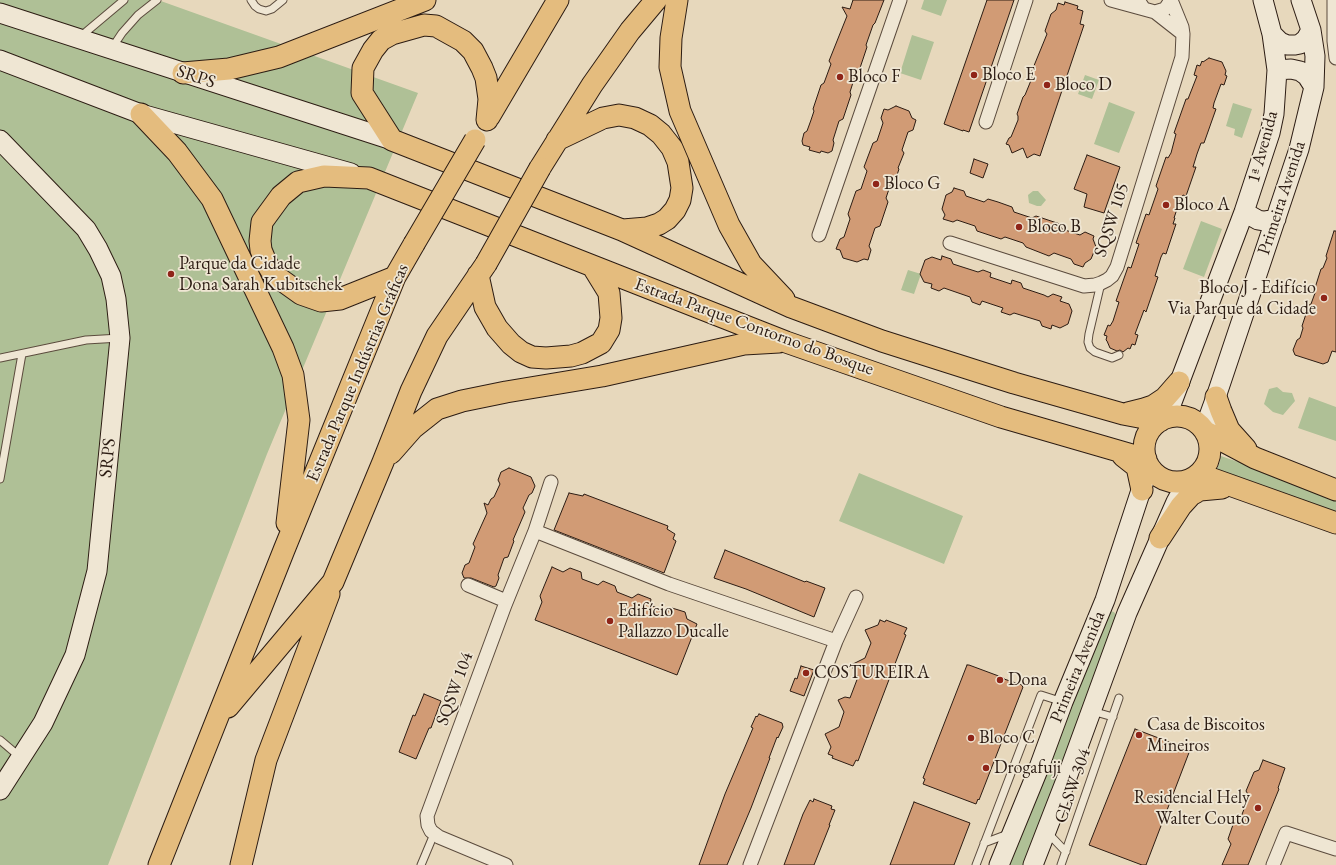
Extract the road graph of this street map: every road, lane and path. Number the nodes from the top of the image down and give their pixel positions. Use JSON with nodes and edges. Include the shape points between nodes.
{"nodes":[{"id":1,"x":124,"y":0,"type":"edge"},
{"id":2,"x":157,"y":0,"type":"edge"},
{"id":3,"x":251,"y":0,"type":"edge"},
{"id":4,"x":283,"y":0,"type":"edge"},
{"id":5,"x":425,"y":0,"type":"edge"},
{"id":6,"x":558,"y":0,"type":"edge"},
{"id":7,"x":656,"y":0,"type":"edge"},
{"id":8,"x":677,"y":0,"type":"edge"},
{"id":9,"x":900,"y":0,"type":"edge"},
{"id":10,"x":1026,"y":0,"type":"edge"},
{"id":11,"x":1111,"y":0,"type":"edge"},
{"id":12,"x":1171,"y":0,"type":"edge"},
{"id":13,"x":1263,"y":0,"type":"edge"},
{"id":14,"x":1301,"y":0,"type":"edge"},
{"id":15,"x":1334,"y":0,"type":"edge"},
{"id":16,"x":1146,"y":7,"type":"edge"},
{"id":17,"x":0,"y":13,"type":"edge"},
{"id":18,"x":1311,"y":30,"type":"junction"},
{"id":19,"x":1183,"y":34,"type":"junction"},
{"id":20,"x":1272,"y":34,"type":"junction"},
{"id":21,"x":79,"y":38,"type":"junction"},
{"id":22,"x":112,"y":49,"type":"junction"},
{"id":23,"x":1336,"y":58,"type":"edge"},
{"id":24,"x":0,"y":61,"type":"edge"},
{"id":25,"x":1278,"y":70,"type":"junction"},
{"id":26,"x":183,"y":73,"type":"junction"},
{"id":27,"x":1314,"y":87,"type":"junction"},
{"id":28,"x":141,"y":114,"type":"junction"},
{"id":29,"x":487,"y":120,"type":"junction"},
{"id":30,"x":986,"y":122,"type":"dead end"},
{"id":31,"x":392,"y":140,"type":"junction"},
{"id":32,"x":557,"y":140,"type":"junction"},
{"id":33,"x":1,"y":141,"type":"edge"},
{"id":34,"x":369,"y":178,"type":"junction"},
{"id":35,"x":1244,"y":212,"type":"junction"},
{"id":36,"x":1276,"y":219,"type":"junction"},
{"id":37,"x":622,"y":230,"type":"junction"},
{"id":38,"x":819,"y":235,"type":"dead end"},
{"id":39,"x":950,"y":243,"type":"dead end"},
{"id":40,"x":593,"y":266,"type":"junction"},
{"id":41,"x":482,"y":270,"type":"junction"},
{"id":42,"x":395,"y":277,"type":"junction"},
{"id":43,"x":1101,"y":283,"type":"junction"},
{"id":44,"x":791,"y":307,"type":"junction"},
{"id":45,"x":120,"y":338,"type":"junction"},
{"id":46,"x":786,"y":342,"type":"junction"},
{"id":47,"x":22,"y":354,"type":"junction"},
{"id":48,"x":1119,"y":355,"type":"dead end"},
{"id":49,"x":0,"y":358,"type":"edge"},
{"id":50,"x":1179,"y":382,"type":"junction"},
{"id":51,"x":1216,"y":398,"type":"junction"},
{"id":52,"x":1123,"y":414,"type":"junction"},
{"id":53,"x":1163,"y":420,"type":"junction"},
{"id":54,"x":1205,"y":431,"type":"junction"},
{"id":55,"x":1109,"y":448,"type":"junction"},
{"id":56,"x":1254,"y":458,"type":"junction"},
{"id":57,"x":383,"y":462,"type":"junction"},
{"id":58,"x":1148,"y":462,"type":"junction"},
{"id":59,"x":1192,"y":478,"type":"junction"},
{"id":60,"x":0,"y":479,"type":"edge"},
{"id":61,"x":551,"y":482,"type":"dead end"},
{"id":62,"x":1237,"y":488,"type":"junction"},
{"id":63,"x":1142,"y":490,"type":"junction"},
{"id":64,"x":1336,"y":490,"type":"edge"},
{"id":65,"x":1336,"y":523,"type":"edge"},
{"id":66,"x":534,"y":531,"type":"junction"},
{"id":67,"x":1160,"y":538,"type":"junction"},
{"id":68,"x":284,"y":550,"type":"junction"},
{"id":69,"x":333,"y":582,"type":"junction"},
{"id":70,"x":468,"y":585,"type":"dead end"},
{"id":71,"x":856,"y":597,"type":"dead end"},
{"id":72,"x":1105,"y":600,"type":"junction"},
{"id":73,"x":506,"y":601,"type":"junction"},
{"id":74,"x":1127,"y":613,"type":"junction"},
{"id":75,"x":836,"y":641,"type":"junction"},
{"id":76,"x":1119,"y":698,"type":"dead end"},
{"id":77,"x":1063,"y":702,"type":"junction"},
{"id":78,"x":1091,"y":711,"type":"junction"},
{"id":79,"x":1113,"y":716,"type":"junction"},
{"id":80,"x":216,"y":721,"type":"junction"},
{"id":81,"x":0,"y":740,"type":"edge"},
{"id":82,"x":21,"y":758,"type":"junction"},
{"id":83,"x":0,"y":790,"type":"edge"},
{"id":84,"x":1047,"y":831,"type":"junction"},
{"id":85,"x":1012,"y":833,"type":"junction"},
{"id":86,"x":434,"y":834,"type":"junction"},
{"id":87,"x":984,"y":843,"type":"junction"},
{"id":88,"x":1336,"y":849,"type":"edge"},
{"id":89,"x":1066,"y":852,"type":"junction"},
{"id":90,"x":159,"y":865,"type":"edge"},
{"id":91,"x":241,"y":865,"type":"edge"},
{"id":92,"x":421,"y":865,"type":"edge"},
{"id":93,"x":506,"y":865,"type":"edge"},
{"id":94,"x":750,"y":865,"type":"edge"},
{"id":95,"x":976,"y":865,"type":"edge"},
{"id":96,"x":1000,"y":865,"type":"edge"},
{"id":97,"x":1033,"y":865,"type":"edge"},
{"id":98,"x":1061,"y":865,"type":"edge"},
{"id":99,"x":1273,"y":865,"type":"edge"}],
"edges":[{"from":1,"to":21,"type":"lane"},
{"from":2,"to":22,"type":"lane","via":[[138,15]]},
{"from":3,"to":4,"type":"lane","via":[[259,9],[266,11],[272,10]]},
{"from":5,"to":26,"type":"main road","via":[[279,56],[228,69]]},
{"from":6,"to":29,"type":"main road","name":"Estrada Parque Indústrias Gráficas"},
{"from":7,"to":32,"type":"main road","name":"Estrada Parque Indústrias Gráficas","via":[[592,85]]},
{"from":8,"to":44,"type":"main road","via":[[671,38],[670,67],[680,111],[729,225],[751,264]]},
{"from":9,"to":38,"type":"street"},
{"from":10,"to":30,"type":"street"},
{"from":11,"to":16,"type":"street"},
{"from":12,"to":16,"type":"street","via":[[1165,9]]},
{"from":12,"to":19,"type":"street","name":"SQSW 105"},
{"from":13,"to":20,"type":"main road","name":"1ª Avenida"},
{"from":14,"to":18,"type":"main road"},
{"from":15,"to":23,"type":"street"},
{"from":16,"to":19,"type":"street"},
{"from":17,"to":21,"type":"main road","name":"SRPS"},
{"from":18,"to":20,"type":"main road","via":[[1306,39],[1295,45],[1280,42]]},
{"from":18,"to":27,"type":"main road","name":"Primeira Avenida","via":[[1316,56]]},
{"from":19,"to":43,"type":"street","name":"SQSW 105","via":[[1182,57],[1117,268]]},
{"from":20,"to":25,"type":"main road","name":"1ª Avenida"},
{"from":21,"to":22,"type":"main road","name":"SRPS"},
{"from":22,"to":26,"type":"main road","name":"SRPS"},
{"from":24,"to":28,"type":"main road"},
{"from":25,"to":27,"type":"main road","via":[[1300,71]]},
{"from":25,"to":35,"type":"main road","name":"1ª Avenida","via":[[1270,133]]},
{"from":26,"to":31,"type":"main road","name":"SRPS"},
{"from":27,"to":36,"type":"main road","name":"Primeira Avenida","via":[[1299,149]]},
{"from":28,"to":34,"type":"main road"},
{"from":28,"to":68,"type":"main road","via":[[178,152],[212,199],[283,348],[293,376],[299,420]]},
{"from":29,"to":31,"type":"main road","via":[[489,99],[486,78],[473,51],[463,41],[436,26],[424,25],[392,34],[381,40],[363,68],[362,93]]},
{"from":29,"to":42,"type":"main road","name":"Estrada Parque Indústrias Gráficas","bridge":true},
{"from":31,"to":37,"type":"main road","name":"Estrada Parque Contorno do Bosque"},
{"from":32,"to":37,"type":"main road","via":[[603,118],[620,115],[650,125],[672,148],[678,162],[682,188],[675,210],[659,224],[647,228]]},
{"from":32,"to":41,"type":"main road","name":"Estrada Parque Indústrias Gráficas","bridge":true},
{"from":33,"to":45,"type":"main road","name":"SRPS","via":[[86,229],[98,248],[111,276]]},
{"from":34,"to":40,"type":"main road","name":"Estrada Parque Contorno do Bosque"},
{"from":34,"to":42,"type":"main road","name":"Estrada Parque Contorno do Bosque","via":[[324,176],[298,182],[281,196],[262,222],[261,250],[274,274],[301,294],[321,301],[340,299]]},
{"from":35,"to":36,"type":"main road","via":[[1258,220]]},
{"from":35,"to":50,"type":"main road","name":"Primeira Avenida"},
{"from":36,"to":51,"type":"main road","name":"Primeira Avenida"},
{"from":37,"to":44,"type":"main road","name":"Estrada Parque Contorno do Bosque"},
{"from":39,"to":43,"type":"street","name":"SQSW 105","via":[[1084,286]]},
{"from":40,"to":41,"type":"main road","via":[[610,293],[610,330],[592,349],[571,356],[552,357],[532,357],[521,352],[497,328],[488,315],[482,296]]},
{"from":40,"to":46,"type":"main road","name":"Estrada Parque Contorno do Bosque"},
{"from":41,"to":57,"type":"main road","name":"Estrada Parque Indústrias Gráficas","via":[[438,336],[411,391]]},
{"from":42,"to":68,"type":"main road","name":"Estrada Parque Indústrias Gráficas"},
{"from":43,"to":48,"type":"lane","via":[[1088,342],[1095,352],[1112,358]]},
{"from":44,"to":52,"type":"main road","name":"Estrada Parque Contorno do Bosque","via":[[889,344]]},
{"from":45,"to":47,"type":"lane","via":[[86,340]]},
{"from":45,"to":82,"type":"main road","name":"SRPS","via":[[97,571],[75,655],[43,723]]},
{"from":46,"to":55,"type":"main road","name":"Estrada Parque Contorno do Bosque","via":[[1001,417]]},
{"from":46,"to":57,"type":"main road","via":[[744,344],[602,376],[462,401],[436,409],[413,428]]},
{"from":47,"to":49,"type":"lane"},
{"from":47,"to":60,"type":"lane"},
{"from":50,"to":52,"type":"main road","via":[[1165,398],[1153,406]]},
{"from":50,"to":53,"type":"main road","name":"Primeira Avenida"},
{"from":51,"to":54,"type":"main road","name":"Primeira Avenida"},
{"from":51,"to":56,"type":"main road","via":[[1229,430]]},
{"from":52,"to":53,"type":"main road","name":"Estrada Parque Contorno do Bosque"},
{"from":53,"to":54,"type":"main road","via":[[1172,416],[1186,417]]},
{"from":53,"to":58,"type":"main road","via":[[1155,425],[1146,437],[1144,444]]},
{"from":54,"to":56,"type":"main road"},
{"from":54,"to":59,"type":"main road","via":[[1210,445],[1208,459],[1206,465]]},
{"from":55,"to":58,"type":"main road","name":"Estrada Parque Contorno do Bosque"},
{"from":55,"to":63,"type":"main road","via":[[1137,467]]},
{"from":56,"to":64,"type":"main road"},
{"from":57,"to":69,"type":"main road","name":"Estrada Parque Indústrias Gráficas"},
{"from":58,"to":59,"type":"main road","via":[[1154,472],[1166,480],[1174,482]]},
{"from":58,"to":63,"type":"main road","name":"Primeira Avenida"},
{"from":59,"to":62,"type":"main road","via":[[1210,478]]},
{"from":59,"to":67,"type":"main road","name":"Primeira Avenida","via":[[1176,502]]},
{"from":61,"to":66,"type":"street","name":"SQSW 104"},
{"from":62,"to":65,"type":"main road"},
{"from":62,"to":67,"type":"main road","via":[[1200,490],[1192,495],[1181,506]]},
{"from":63,"to":72,"type":"main road","name":"Primeira Avenida"},
{"from":66,"to":73,"type":"street","name":"SQSW 104"},
{"from":66,"to":75,"type":"street","via":[[670,584]]},
{"from":67,"to":74,"type":"main road","name":"Primeira Avenida"},
{"from":68,"to":80,"type":"main road","name":"Estrada Parque Indústrias Gráficas"},
{"from":69,"to":80,"type":"main road","name":"Estrada Parque Indústrias Gráficas"},
{"from":69,"to":91,"type":"main road","name":"Estrada Parque Indústrias Gráficas","via":[[266,760]]},
{"from":70,"to":73,"type":"street"},
{"from":71,"to":75,"type":"street"},
{"from":72,"to":74,"type":"main road","via":[[1120,604]]},
{"from":72,"to":77,"type":"main road","name":"Primeira Avenida"},
{"from":73,"to":86,"type":"street","name":"SQSW 104","via":[[427,816],[428,825]]},
{"from":74,"to":78,"type":"main road","name":"Primeira Avenida"},
{"from":75,"to":94,"type":"street"},
{"from":76,"to":79,"type":"lane","name":"CLSW 304"},
{"from":77,"to":85,"type":"main road","name":"Primeira Avenida"},
{"from":77,"to":87,"type":"lane","via":[[1041,695]]},
{"from":78,"to":79,"type":"lane"},
{"from":78,"to":84,"type":"main road","name":"Primeira Avenida"},
{"from":79,"to":89,"type":"lane","name":"CLSW 304"},
{"from":80,"to":90,"type":"main road","name":"Estrada Parque Indústrias Gráficas"},
{"from":81,"to":82,"type":"lane"},
{"from":82,"to":83,"type":"main road","name":"SRPS"},
{"from":84,"to":89,"type":"lane"},
{"from":84,"to":97,"type":"main road","name":"Primeira Avenida"},
{"from":85,"to":87,"type":"lane"},
{"from":85,"to":96,"type":"main road","name":"Primeira Avenida"},
{"from":86,"to":92,"type":"lane"},
{"from":86,"to":93,"type":"street"},
{"from":87,"to":95,"type":"lane"},
{"from":88,"to":99,"type":"street","via":[[1286,833]]},
{"from":89,"to":98,"type":"lane","name":"CLSW 304"}]}
